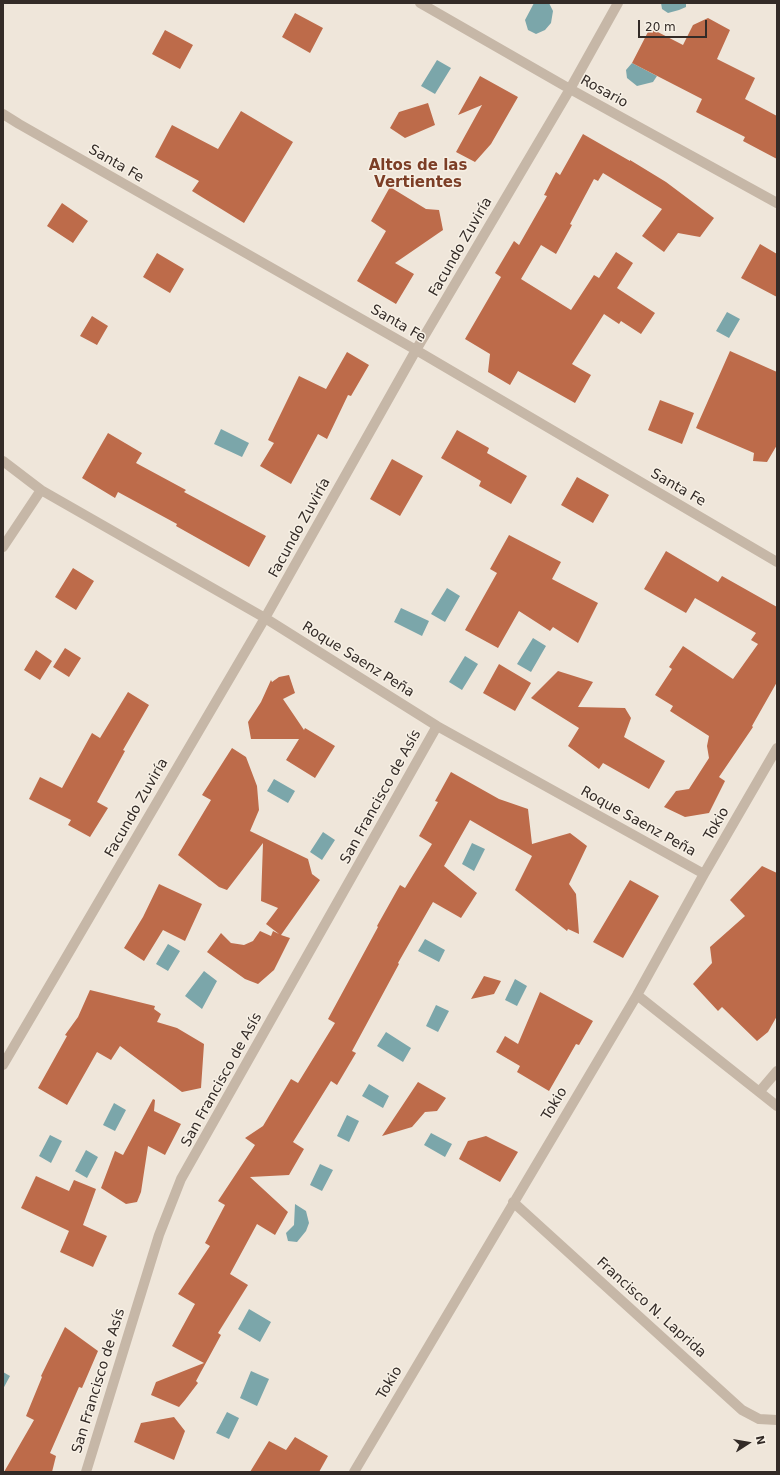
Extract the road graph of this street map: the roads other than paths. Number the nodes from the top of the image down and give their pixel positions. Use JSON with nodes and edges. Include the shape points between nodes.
{"nodes":[{"id":1,"x":420,"y":3,"type":"edge"},
{"id":2,"x":618,"y":3,"type":"edge"},
{"id":3,"x":570,"y":89,"type":"junction"},
{"id":4,"x":3,"y":114,"type":"edge"},
{"id":5,"x":777,"y":203,"type":"edge"},
{"id":6,"x":416,"y":350,"type":"junction"},
{"id":7,"x":3,"y":461,"type":"edge"},
{"id":8,"x":41,"y":490,"type":"junction"},
{"id":9,"x":3,"y":547,"type":"edge"},
{"id":10,"x":777,"y":562,"type":"edge"},
{"id":11,"x":265,"y":618,"type":"junction"},
{"id":12,"x":437,"y":726,"type":"junction"},
{"id":13,"x":777,"y":748,"type":"edge"},
{"id":14,"x":704,"y":874,"type":"junction"},
{"id":15,"x":637,"y":995,"type":"junction"},
{"id":16,"x":3,"y":1065,"type":"edge"},
{"id":17,"x":777,"y":1071,"type":"edge"},
{"id":18,"x":760,"y":1091,"type":"junction"},
{"id":19,"x":777,"y":1106,"type":"edge"},
{"id":20,"x":513,"y":1202,"type":"junction"},
{"id":21,"x":777,"y":1420,"type":"edge"},
{"id":22,"x":86,"y":1472,"type":"edge"},
{"id":23,"x":354,"y":1472,"type":"edge"}],
"edges":[{"from":1,"to":3,"type":"street","name":"Rosario"},
{"from":2,"to":3,"type":"street","name":"Facundo Zuviría"},
{"from":3,"to":5,"type":"street","name":"Rosario"},
{"from":3,"to":6,"type":"street","name":"Facundo Zuviría"},
{"from":4,"to":6,"type":"street","name":"Santa Fe"},
{"from":6,"to":10,"type":"street","name":"Santa Fe"},
{"from":6,"to":11,"type":"street","name":"Facundo Zuviría"},
{"from":7,"to":8,"type":"street","name":"Roque Saenz Peña"},
{"from":8,"to":9,"type":"street"},
{"from":8,"to":11,"type":"street","name":"Roque Saenz Peña"},
{"from":11,"to":12,"type":"street","name":"Roque Saenz Peña"},
{"from":11,"to":16,"type":"street","name":"Facundo Zuviría"},
{"from":12,"to":14,"type":"street","name":"Roque Saenz Peña"},
{"from":12,"to":22,"type":"street","name":"San Francisco de Asís","via":[[182,1179],[159,1235]]},
{"from":13,"to":14,"type":"street","name":"Tokio"},
{"from":14,"to":15,"type":"street","name":"Tokio"},
{"from":15,"to":18,"type":"street"},
{"from":15,"to":20,"type":"street","name":"Tokio"},
{"from":17,"to":18,"type":"street"},
{"from":18,"to":19,"type":"street"},
{"from":20,"to":21,"type":"street","name":"Francisco N. Laprida","via":[[742,1410],[759,1419]]},
{"from":20,"to":23,"type":"street","name":"Tokio"}]}
